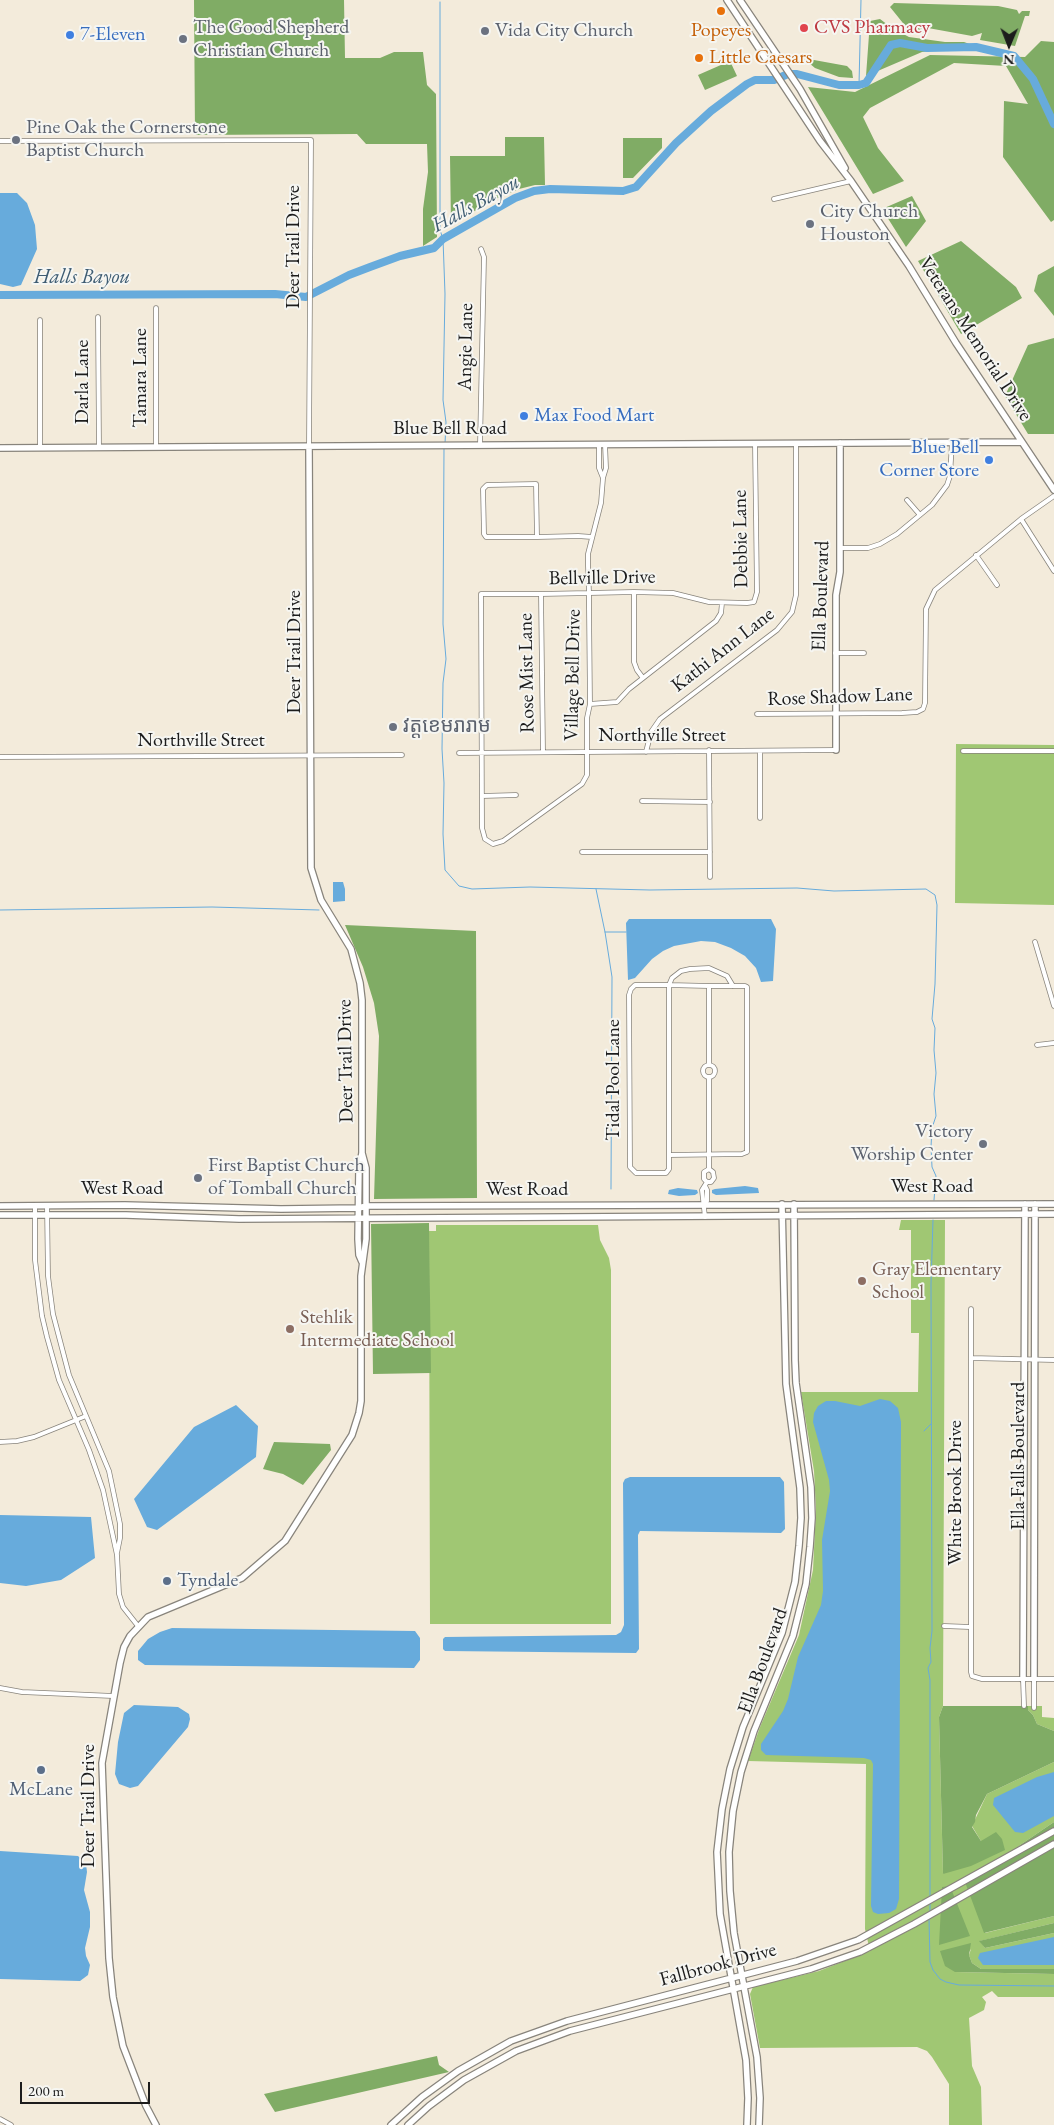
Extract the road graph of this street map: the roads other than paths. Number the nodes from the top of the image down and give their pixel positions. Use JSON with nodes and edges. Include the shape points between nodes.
{"nodes":[{"id":1,"x":727,"y":0,"type":"edge"},
{"id":2,"x":740,"y":0,"type":"edge"},
{"id":3,"x":0,"y":141,"type":"edge"},
{"id":4,"x":851,"y":181,"type":"junction"},
{"id":5,"x":774,"y":199,"type":"dead end"},
{"id":6,"x":482,"y":249,"type":"dead end"},
{"id":7,"x":156,"y":308,"type":"dead end"},
{"id":8,"x":98,"y":317,"type":"dead end"},
{"id":9,"x":40,"y":320,"type":"dead end"},
{"id":10,"x":952,"y":442,"type":"junction"},
{"id":11,"x":1021,"y":442,"type":"junction"},
{"id":12,"x":796,"y":443,"type":"junction"},
{"id":13,"x":840,"y":443,"type":"junction"},
{"id":14,"x":602,"y":444,"type":"junction"},
{"id":15,"x":755,"y":444,"type":"junction"},
{"id":16,"x":309,"y":446,"type":"junction"},
{"id":17,"x":480,"y":446,"type":"junction"},
{"id":18,"x":156,"y":447,"type":"junction"},
{"id":19,"x":0,"y":448,"type":"edge"},
{"id":20,"x":40,"y":448,"type":"junction"},
{"id":21,"x":99,"y":448,"type":"junction"},
{"id":22,"x":1054,"y":490,"type":"edge"},
{"id":23,"x":1054,"y":496,"type":"edge"},
{"id":24,"x":907,"y":500,"type":"dead end"},
{"id":25,"x":920,"y":515,"type":"junction"},
{"id":26,"x":1020,"y":519,"type":"junction"},
{"id":27,"x":592,"y":536,"type":"junction"},
{"id":28,"x":537,"y":537,"type":"junction"},
{"id":29,"x":840,"y":548,"type":"junction"},
{"id":30,"x":976,"y":555,"type":"junction"},
{"id":31,"x":1054,"y":571,"type":"edge"},
{"id":32,"x":997,"y":586,"type":"dead end"},
{"id":33,"x":634,"y":592,"type":"junction"},
{"id":34,"x":589,"y":593,"type":"junction"},
{"id":35,"x":541,"y":594,"type":"junction"},
{"id":36,"x":722,"y":603,"type":"junction"},
{"id":37,"x":835,"y":653,"type":"junction"},
{"id":38,"x":864,"y":653,"type":"dead end"},
{"id":39,"x":643,"y":678,"type":"junction"},
{"id":40,"x":590,"y":704,"type":"junction"},
{"id":41,"x":758,"y":714,"type":"dead end"},
{"id":42,"x":835,"y":714,"type":"junction"},
{"id":43,"x":709,"y":750,"type":"junction"},
{"id":44,"x":836,"y":750,"type":"joint"},
{"id":45,"x":962,"y":750,"type":"dead end"},
{"id":46,"x":760,"y":751,"type":"junction"},
{"id":47,"x":1054,"y":751,"type":"edge"},
{"id":48,"x":543,"y":752,"type":"junction"},
{"id":49,"x":587,"y":752,"type":"junction"},
{"id":50,"x":646,"y":752,"type":"junction"},
{"id":51,"x":458,"y":753,"type":"dead end"},
{"id":52,"x":482,"y":753,"type":"junction"},
{"id":53,"x":311,"y":755,"type":"junction"},
{"id":54,"x":402,"y":755,"type":"dead end"},
{"id":55,"x":0,"y":757,"type":"edge"},
{"id":56,"x":516,"y":795,"type":"dead end"},
{"id":57,"x":482,"y":796,"type":"junction"},
{"id":58,"x":642,"y":801,"type":"dead end"},
{"id":59,"x":710,"y":802,"type":"junction"},
{"id":60,"x":760,"y":818,"type":"dead end"},
{"id":61,"x":582,"y":852,"type":"dead end"},
{"id":62,"x":710,"y":852,"type":"junction"},
{"id":63,"x":710,"y":877,"type":"dead end"},
{"id":64,"x":1036,"y":942,"type":"dead end"},
{"id":65,"x":669,"y":985,"type":"junction"},
{"id":66,"x":709,"y":986,"type":"junction"},
{"id":67,"x":733,"y":986,"type":"junction"},
{"id":68,"x":1054,"y":1006,"type":"edge"},
{"id":69,"x":1054,"y":1043,"type":"edge"},
{"id":70,"x":1037,"y":1045,"type":"dead end"},
{"id":71,"x":709,"y":1064,"type":"junction"},
{"id":72,"x":709,"y":1077,"type":"junction"},
{"id":73,"x":362,"y":1152,"type":"junction"},
{"id":74,"x":709,"y":1154,"type":"junction"},
{"id":75,"x":669,"y":1155,"type":"junction"},
{"id":76,"x":709,"y":1168,"type":"junction"},
{"id":77,"x":706,"y":1184,"type":"junction"},
{"id":78,"x":782,"y":1204,"type":"junction"},
{"id":79,"x":794,"y":1204,"type":"junction"},
{"id":80,"x":1025,"y":1204,"type":"junction"},
{"id":81,"x":1035,"y":1204,"type":"junction"},
{"id":82,"x":1054,"y":1204,"type":"edge"},
{"id":83,"x":126,"y":1205,"type":"junction"},
{"id":84,"x":704,"y":1205,"type":"junction"},
{"id":85,"x":0,"y":1206,"type":"edge"},
{"id":86,"x":35,"y":1206,"type":"junction"},
{"id":87,"x":46,"y":1206,"type":"junction"},
{"id":88,"x":366,"y":1206,"type":"junction"},
{"id":89,"x":433,"y":1206,"type":"junction"},
{"id":90,"x":570,"y":1206,"type":"junction"},
{"id":91,"x":634,"y":1206,"type":"junction"},
{"id":92,"x":204,"y":1208,"type":"junction"},
{"id":93,"x":359,"y":1208,"type":"junction"},
{"id":94,"x":281,"y":1209,"type":"junction"},
{"id":95,"x":1025,"y":1214,"type":"junction"},
{"id":96,"x":1035,"y":1214,"type":"junction"},
{"id":97,"x":1054,"y":1214,"type":"edge"},
{"id":98,"x":0,"y":1215,"type":"edge"},
{"id":99,"x":34,"y":1215,"type":"junction"},
{"id":100,"x":46,"y":1215,"type":"junction"},
{"id":101,"x":126,"y":1215,"type":"junction"},
{"id":102,"x":203,"y":1216,"type":"junction"},
{"id":103,"x":570,"y":1216,"type":"junction"},
{"id":104,"x":634,"y":1216,"type":"junction"},
{"id":105,"x":782,"y":1216,"type":"junction"},
{"id":106,"x":794,"y":1216,"type":"junction"},
{"id":107,"x":359,"y":1217,"type":"junction"},
{"id":108,"x":366,"y":1217,"type":"junction"},
{"id":109,"x":433,"y":1217,"type":"junction"},
{"id":110,"x":705,"y":1217,"type":"junction"},
{"id":111,"x":281,"y":1218,"type":"junction"},
{"id":112,"x":362,"y":1262,"type":"junction"},
{"id":113,"x":784,"y":1308,"type":"junction"},
{"id":114,"x":794,"y":1308,"type":"junction"},
{"id":115,"x":971,"y":1309,"type":"dead end"},
{"id":116,"x":971,"y":1358,"type":"junction"},
{"id":117,"x":1024,"y":1360,"type":"junction"},
{"id":118,"x":1035,"y":1360,"type":"junction"},
{"id":119,"x":1054,"y":1360,"type":"edge"},
{"id":120,"x":69,"y":1375,"type":"junction"},
{"id":121,"x":59,"y":1380,"type":"junction"},
{"id":122,"x":796,"y":1385,"type":"junction"},
{"id":123,"x":786,"y":1387,"type":"junction"},
{"id":124,"x":86,"y":1416,"type":"junction"},
{"id":125,"x":76,"y":1420,"type":"junction"},
{"id":126,"x":0,"y":1442,"type":"edge"},
{"id":127,"x":1024,"y":1478,"type":"junction"},
{"id":128,"x":1036,"y":1478,"type":"junction"},
{"id":129,"x":117,"y":1555,"type":"junction"},
{"id":130,"x":798,"y":1561,"type":"junction"},
{"id":131,"x":808,"y":1562,"type":"junction"},
{"id":132,"x":1024,"y":1572,"type":"junction"},
{"id":133,"x":1035,"y":1572,"type":"junction"},
{"id":134,"x":138,"y":1626,"type":"junction"},
{"id":135,"x":944,"y":1626,"type":"dead end"},
{"id":136,"x":970,"y":1627,"type":"junction"},
{"id":137,"x":1023,"y":1679,"type":"junction"},
{"id":138,"x":1034,"y":1679,"type":"junction"},
{"id":139,"x":1054,"y":1679,"type":"edge"},
{"id":140,"x":0,"y":1688,"type":"edge"},
{"id":141,"x":113,"y":1696,"type":"junction"},
{"id":142,"x":1024,"y":1706,"type":"dead end"},
{"id":143,"x":1034,"y":1708,"type":"dead end"},
{"id":144,"x":736,"y":1749,"type":"junction"},
{"id":145,"x":747,"y":1752,"type":"junction"},
{"id":146,"x":1054,"y":1831,"type":"edge"},
{"id":147,"x":718,"y":1843,"type":"junction"},
{"id":148,"x":729,"y":1844,"type":"junction"},
{"id":149,"x":1054,"y":1844,"type":"edge"},
{"id":150,"x":919,"y":1907,"type":"junction"},
{"id":151,"x":924,"y":1918,"type":"junction"},
{"id":152,"x":847,"y":1945,"type":"junction"},
{"id":153,"x":851,"y":1955,"type":"junction"},
{"id":154,"x":742,"y":1975,"type":"junction"},
{"id":155,"x":731,"y":1978,"type":"junction"},
{"id":156,"x":744,"y":1986,"type":"junction"},
{"id":157,"x":733,"y":1989,"type":"junction"},
{"id":158,"x":748,"y":2098,"type":"junction"},
{"id":159,"x":760,"y":2098,"type":"junction"},
{"id":160,"x":410,"y":2108,"type":"junction"},
{"id":161,"x":417,"y":2116,"type":"junction"},
{"id":162,"x":0,"y":2119,"type":"edge"},
{"id":163,"x":11,"y":2125,"type":"edge"},
{"id":164,"x":156,"y":2125,"type":"edge"},
{"id":165,"x":391,"y":2125,"type":"edge"},
{"id":166,"x":408,"y":2125,"type":"edge"},
{"id":167,"x":748,"y":2125,"type":"edge"},
{"id":168,"x":759,"y":2125,"type":"edge"}],
"edges":[{"from":1,"to":4,"type":"main road","name":"Veterans Memorial Drive","via":[[820,141]]},
{"from":2,"to":4,"type":"main road","name":"Veterans Memorial Drive","via":[[800,89]]},
{"from":3,"to":16,"type":"street","name":"Deer Trail Drive","via":[[310,140]]},
{"from":4,"to":5,"type":"street"},
{"from":4,"to":11,"type":"main road","name":"Veterans Memorial Drive"},
{"from":6,"to":17,"type":"street","name":"Angie Lane"},
{"from":7,"to":18,"type":"street","name":"Tamara Lane"},
{"from":8,"to":21,"type":"street","name":"Darla Lane"},
{"from":9,"to":20,"type":"street"},
{"from":10,"to":11,"type":"main road","name":"Blue Bell Road"},
{"from":10,"to":13,"type":"main road","name":"Blue Bell Road"},
{"from":10,"to":25,"type":"street","via":[[952,465],[947,485]]},
{"from":11,"to":22,"type":"main road","name":"Veterans Memorial Drive"},
{"from":12,"to":13,"type":"main road","name":"Blue Bell Road"},
{"from":12,"to":15,"type":"main road","name":"Blue Bell Road"},
{"from":12,"to":50,"type":"street","name":"Kathi Ann Lane","via":[[796,595],[792,612],[777,630],[660,719],[651,732]]},
{"from":13,"to":29,"type":"main road","name":"Ella Boulevard"},
{"from":14,"to":15,"type":"main road","name":"Blue Bell Road"},
{"from":14,"to":17,"type":"main road","name":"Blue Bell Road"},
{"from":14,"to":27,"type":"street","name":"Village Bell Drive","via":[[606,468]]},
{"from":15,"to":36,"type":"street","name":"Debbie Lane","via":[[756,598],[751,603]]},
{"from":16,"to":17,"type":"main road","name":"Blue Bell Road"},
{"from":16,"to":18,"type":"main road","name":"Blue Bell Road"},
{"from":16,"to":53,"type":"main road","name":"Deer Trail Drive"},
{"from":18,"to":21,"type":"main road","name":"Blue Bell Road"},
{"from":19,"to":20,"type":"main road","name":"Blue Bell Road"},
{"from":20,"to":21,"type":"main road","name":"Blue Bell Road"},
{"from":23,"to":26,"type":"street"},
{"from":24,"to":25,"type":"street"},
{"from":25,"to":29,"type":"street","via":[[880,544],[868,548]]},
{"from":26,"to":30,"type":"street"},
{"from":26,"to":31,"type":"street"},
{"from":27,"to":28,"type":"street"},
{"from":27,"to":34,"type":"street","name":"Village Bell Drive","via":[[588,554]]},
{"from":28,"to":28,"type":"street","via":[[486,537],[483,489],[487,484],[536,484]]},
{"from":29,"to":37,"type":"main road","name":"Ella Boulevard"},
{"from":30,"to":32,"type":"street"},
{"from":30,"to":42,"type":"street","name":"Rose Shadow Lane","via":[[935,590],[926,609],[923,709],[912,713]]},
{"from":33,"to":34,"type":"street","name":"Bellville Drive"},
{"from":33,"to":36,"type":"street","name":"Bellville Drive","via":[[673,593]]},
{"from":33,"to":39,"type":"street","via":[[634,662]]},
{"from":34,"to":35,"type":"street","name":"Bellville Drive"},
{"from":34,"to":40,"type":"street","name":"Village Bell Drive"},
{"from":35,"to":48,"type":"street","name":"Rose Mist Lane"},
{"from":35,"to":52,"type":"street","name":"Bellville Drive","via":[[481,594]]},
{"from":36,"to":39,"type":"street","via":[[716,621]]},
{"from":37,"to":38,"type":"street"},
{"from":37,"to":42,"type":"main road","name":"Ella Boulevard"},
{"from":39,"to":40,"type":"street","via":[[617,702]]},
{"from":40,"to":49,"type":"street","name":"Village Bell Drive"},
{"from":41,"to":42,"type":"street","name":"Rose Shadow Lane"},
{"from":42,"to":44,"type":"main road","name":"Ella Boulevard"},
{"from":43,"to":46,"type":"street","name":"Northville Street"},
{"from":43,"to":50,"type":"street","name":"Northville Street"},
{"from":43,"to":59,"type":"street"},
{"from":44,"to":46,"type":"street","name":"Northville Street"},
{"from":45,"to":47,"type":"street"},
{"from":46,"to":60,"type":"street"},
{"from":48,"to":49,"type":"street","name":"Northville Street"},
{"from":48,"to":52,"type":"street","name":"Northville Street"},
{"from":49,"to":50,"type":"street","name":"Northville Street"},
{"from":49,"to":57,"type":"street","name":"Village Bell Drive","via":[[587,775],[582,784],[498,843],[485,839]]},
{"from":51,"to":52,"type":"street","name":"Northville Street"},
{"from":52,"to":57,"type":"street"},
{"from":53,"to":54,"type":"street","name":"Northville Street"},
{"from":53,"to":55,"type":"street","name":"Northville Street"},
{"from":53,"to":73,"type":"main road","name":"Deer Trail Drive","via":[[312,868],[320,900],[352,949],[360,983]]},
{"from":56,"to":57,"type":"street"},
{"from":58,"to":59,"type":"street"},
{"from":59,"to":62,"type":"street"},
{"from":61,"to":62,"type":"street"},
{"from":62,"to":63,"type":"street"},
{"from":64,"to":68,"type":"street"},
{"from":65,"to":66,"type":"street"},
{"from":65,"to":67,"type":"street","via":[[681,971],[699,967],[720,972],[732,980]]},
{"from":65,"to":75,"type":"street"},
{"from":65,"to":75,"type":"street","name":"Tidal Pool Lane","via":[[634,985],[629,995],[630,1167],[636,1173],[666,1173]]},
{"from":66,"to":67,"type":"street"},
{"from":66,"to":71,"type":"street"},
{"from":67,"to":74,"type":"street","via":[[747,987],[748,1149],[742,1154]]},
{"from":69,"to":70,"type":"street"},
{"from":71,"to":72,"type":"street","via":[[703,1072]]},
{"from":71,"to":72,"type":"street","via":[[716,1071]]},
{"from":72,"to":74,"type":"street"},
{"from":73,"to":88,"type":"main road","name":"Deer Trail Drive","via":[[366,1168]]},
{"from":73,"to":93,"type":"main road","name":"Deer Trail Drive"},
{"from":74,"to":75,"type":"street"},
{"from":74,"to":76,"type":"street"},
{"from":76,"to":77,"type":"street","via":[[704,1172]]},
{"from":76,"to":77,"type":"street","via":[[714,1178]]},
{"from":77,"to":84,"type":"street","via":[[702,1190]]},
{"from":78,"to":79,"type":"main road","name":"West Road"},
{"from":78,"to":84,"type":"main road","name":"West Road"},
{"from":78,"to":105,"type":"main road","name":"Ella Boulevard"},
{"from":79,"to":80,"type":"main road","name":"West Road"},
{"from":79,"to":106,"type":"main road","name":"Ella Boulevard"},
{"from":80,"to":81,"type":"main road","name":"West Road"},
{"from":80,"to":95,"type":"main road","name":"Ella Falls Boulevard"},
{"from":81,"to":82,"type":"main road","name":"West Road"},
{"from":81,"to":96,"type":"main road","name":"Ella Falls Boulevard"},
{"from":83,"to":87,"type":"main road","name":"West Road"},
{"from":83,"to":92,"type":"main road","name":"West Road"},
{"from":83,"to":101,"type":"main road"},
{"from":84,"to":91,"type":"main road","name":"West Road"},
{"from":84,"to":110,"type":"street"},
{"from":85,"to":86,"type":"main road","name":"West Road"},
{"from":86,"to":87,"type":"main road","name":"West Road"},
{"from":86,"to":99,"type":"street"},
{"from":87,"to":100,"type":"street"},
{"from":88,"to":89,"type":"main road","name":"West Road"},
{"from":88,"to":93,"type":"main road","name":"West Road"},
{"from":88,"to":108,"type":"main road","name":"Deer Trail Drive"},
{"from":89,"to":90,"type":"main road","name":"West Road"},
{"from":89,"to":109,"type":"main road"},
{"from":90,"to":91,"type":"main road","name":"West Road"},
{"from":90,"to":103,"type":"main road"},
{"from":91,"to":104,"type":"main road"},
{"from":92,"to":94,"type":"main road","name":"West Road"},
{"from":92,"to":102,"type":"main road"},
{"from":93,"to":94,"type":"main road","name":"West Road"},
{"from":93,"to":107,"type":"main road","name":"Deer Trail Drive"},
{"from":94,"to":111,"type":"main road"},
{"from":95,"to":96,"type":"main road","name":"West Road"},
{"from":95,"to":106,"type":"main road","name":"West Road"},
{"from":95,"to":117,"type":"main road","name":"Ella Falls Boulevard"},
{"from":96,"to":97,"type":"main road","name":"West Road"},
{"from":96,"to":118,"type":"main road","name":"Ella Falls Boulevard"},
{"from":98,"to":99,"type":"main road","name":"West Road"},
{"from":99,"to":100,"type":"main road","name":"West Road"},
{"from":99,"to":121,"type":"street","via":[[39,1295]]},
{"from":100,"to":101,"type":"main road","name":"West Road"},
{"from":100,"to":120,"type":"street","via":[[51,1300]]},
{"from":101,"to":102,"type":"main road","name":"West Road"},
{"from":102,"to":111,"type":"main road","name":"West Road"},
{"from":103,"to":104,"type":"main road","name":"West Road"},
{"from":103,"to":109,"type":"main road","name":"West Road"},
{"from":104,"to":110,"type":"main road","name":"West Road"},
{"from":105,"to":106,"type":"main road","name":"West Road"},
{"from":105,"to":110,"type":"main road","name":"West Road"},
{"from":105,"to":113,"type":"main road","name":"Ella Boulevard"},
{"from":106,"to":114,"type":"main road","name":"Ella Boulevard"},
{"from":107,"to":108,"type":"main road","name":"West Road"},
{"from":107,"to":111,"type":"main road","name":"West Road"},
{"from":107,"to":112,"type":"main road","name":"Deer Trail Drive"},
{"from":108,"to":109,"type":"main road","name":"West Road"},
{"from":108,"to":112,"type":"main road","name":"Deer Trail Drive","via":[[366,1246]]},
{"from":112,"to":134,"type":"main road","name":"Deer Trail Drive","via":[[361,1401],[352,1435],[285,1541],[242,1578],[148,1617]]},
{"from":113,"to":114,"type":"main road"},
{"from":113,"to":123,"type":"main road","name":"Ella Boulevard"},
{"from":114,"to":122,"type":"main road","name":"Ella Boulevard"},
{"from":115,"to":116,"type":"street","name":"White Brook Drive"},
{"from":116,"to":117,"type":"street"},
{"from":116,"to":136,"type":"street","name":"White Brook Drive"},
{"from":117,"to":118,"type":"street"},
{"from":117,"to":127,"type":"main road","name":"Ella Falls Boulevard"},
{"from":118,"to":119,"type":"street"},
{"from":118,"to":128,"type":"main road","name":"Ella Falls Boulevard"},
{"from":120,"to":121,"type":"street"},
{"from":120,"to":124,"type":"street"},
{"from":121,"to":125,"type":"street"},
{"from":122,"to":123,"type":"main road"},
{"from":122,"to":131,"type":"main road","name":"Ella Boulevard","via":[[812,1504]]},
{"from":123,"to":130,"type":"main road","name":"Ella Boulevard","via":[[801,1504]]},
{"from":124,"to":125,"type":"street"},
{"from":124,"to":129,"type":"street","via":[[109,1472],[120,1524]]},
{"from":125,"to":126,"type":"street","via":[[34,1437]]},
{"from":125,"to":129,"type":"street","via":[[103,1490]]},
{"from":127,"to":128,"type":"main road"},
{"from":127,"to":132,"type":"main road","name":"Ella Falls Boulevard"},
{"from":128,"to":133,"type":"main road","name":"Ella Falls Boulevard"},
{"from":129,"to":134,"type":"street","via":[[119,1594],[123,1607]]},
{"from":130,"to":131,"type":"main road"},
{"from":130,"to":144,"type":"main road","name":"Ella Boulevard","via":[[782,1633]]},
{"from":131,"to":145,"type":"main road","name":"Ella Boulevard","via":[[793,1636]]},
{"from":132,"to":133,"type":"main road"},
{"from":132,"to":137,"type":"main road","name":"Ella Falls Boulevard"},
{"from":133,"to":138,"type":"main road","name":"Ella Falls Boulevard"},
{"from":134,"to":141,"type":"main road","name":"Deer Trail Drive","via":[[124,1647]]},
{"from":135,"to":136,"type":"street"},
{"from":136,"to":137,"type":"street","name":"White Brook Drive","via":[[972,1676]]},
{"from":137,"to":138,"type":"street"},
{"from":137,"to":142,"type":"street","name":"Ella Falls Boulevard"},
{"from":138,"to":139,"type":"street"},
{"from":138,"to":143,"type":"street","name":"Ella Falls Boulevard"},
{"from":140,"to":141,"type":"street"},
{"from":141,"to":164,"type":"main road","name":"Deer Trail Drive","via":[[102,1763],[110,1978],[125,2054]]},
{"from":144,"to":145,"type":"main road"},
{"from":144,"to":147,"type":"main road","name":"Ella Boulevard"},
{"from":145,"to":148,"type":"main road","name":"Ella Boulevard","via":[[736,1791]]},
{"from":146,"to":150,"type":"main road","name":"Fallbrook Drive"},
{"from":147,"to":148,"type":"main road"},
{"from":147,"to":155,"type":"main road","name":"Ella Boulevard","via":[[720,1914]]},
{"from":148,"to":154,"type":"main road","name":"Ella Boulevard","via":[[731,1912]]},
{"from":149,"to":151,"type":"main road","name":"Fallbrook Drive"},
{"from":150,"to":151,"type":"main road"},
{"from":150,"to":152,"type":"main road","name":"Fallbrook Drive"},
{"from":151,"to":153,"type":"main road","name":"Fallbrook Drive"},
{"from":152,"to":153,"type":"main road"},
{"from":152,"to":154,"type":"main road","name":"Fallbrook Drive"},
{"from":153,"to":156,"type":"main road","name":"Fallbrook Drive"},
{"from":154,"to":155,"type":"main road","name":"Fallbrook Drive"},
{"from":154,"to":156,"type":"main road","name":"Ella Boulevard"},
{"from":155,"to":157,"type":"main road","name":"Ella Boulevard"},
{"from":155,"to":160,"type":"main road","name":"Fallbrook Drive","via":[[529,2034],[458,2071]]},
{"from":156,"to":157,"type":"main road","name":"Fallbrook Drive"},
{"from":156,"to":159,"type":"main road","name":"Ella Boulevard","via":[[757,2057]]},
{"from":157,"to":158,"type":"main road","name":"Ella Boulevard","via":[[746,2060]]},
{"from":157,"to":161,"type":"main road","name":"Fallbrook Drive","via":[[570,2031],[533,2044],[464,2080]]},
{"from":158,"to":159,"type":"main road"},
{"from":158,"to":167,"type":"main road","name":"Ella Boulevard"},
{"from":159,"to":168,"type":"main road","name":"Ella Boulevard"},
{"from":160,"to":161,"type":"main road"},
{"from":160,"to":165,"type":"main road","name":"Fallbrook Drive"},
{"from":161,"to":166,"type":"main road","name":"Fallbrook Drive"},
{"from":162,"to":163,"type":"street"}]}
